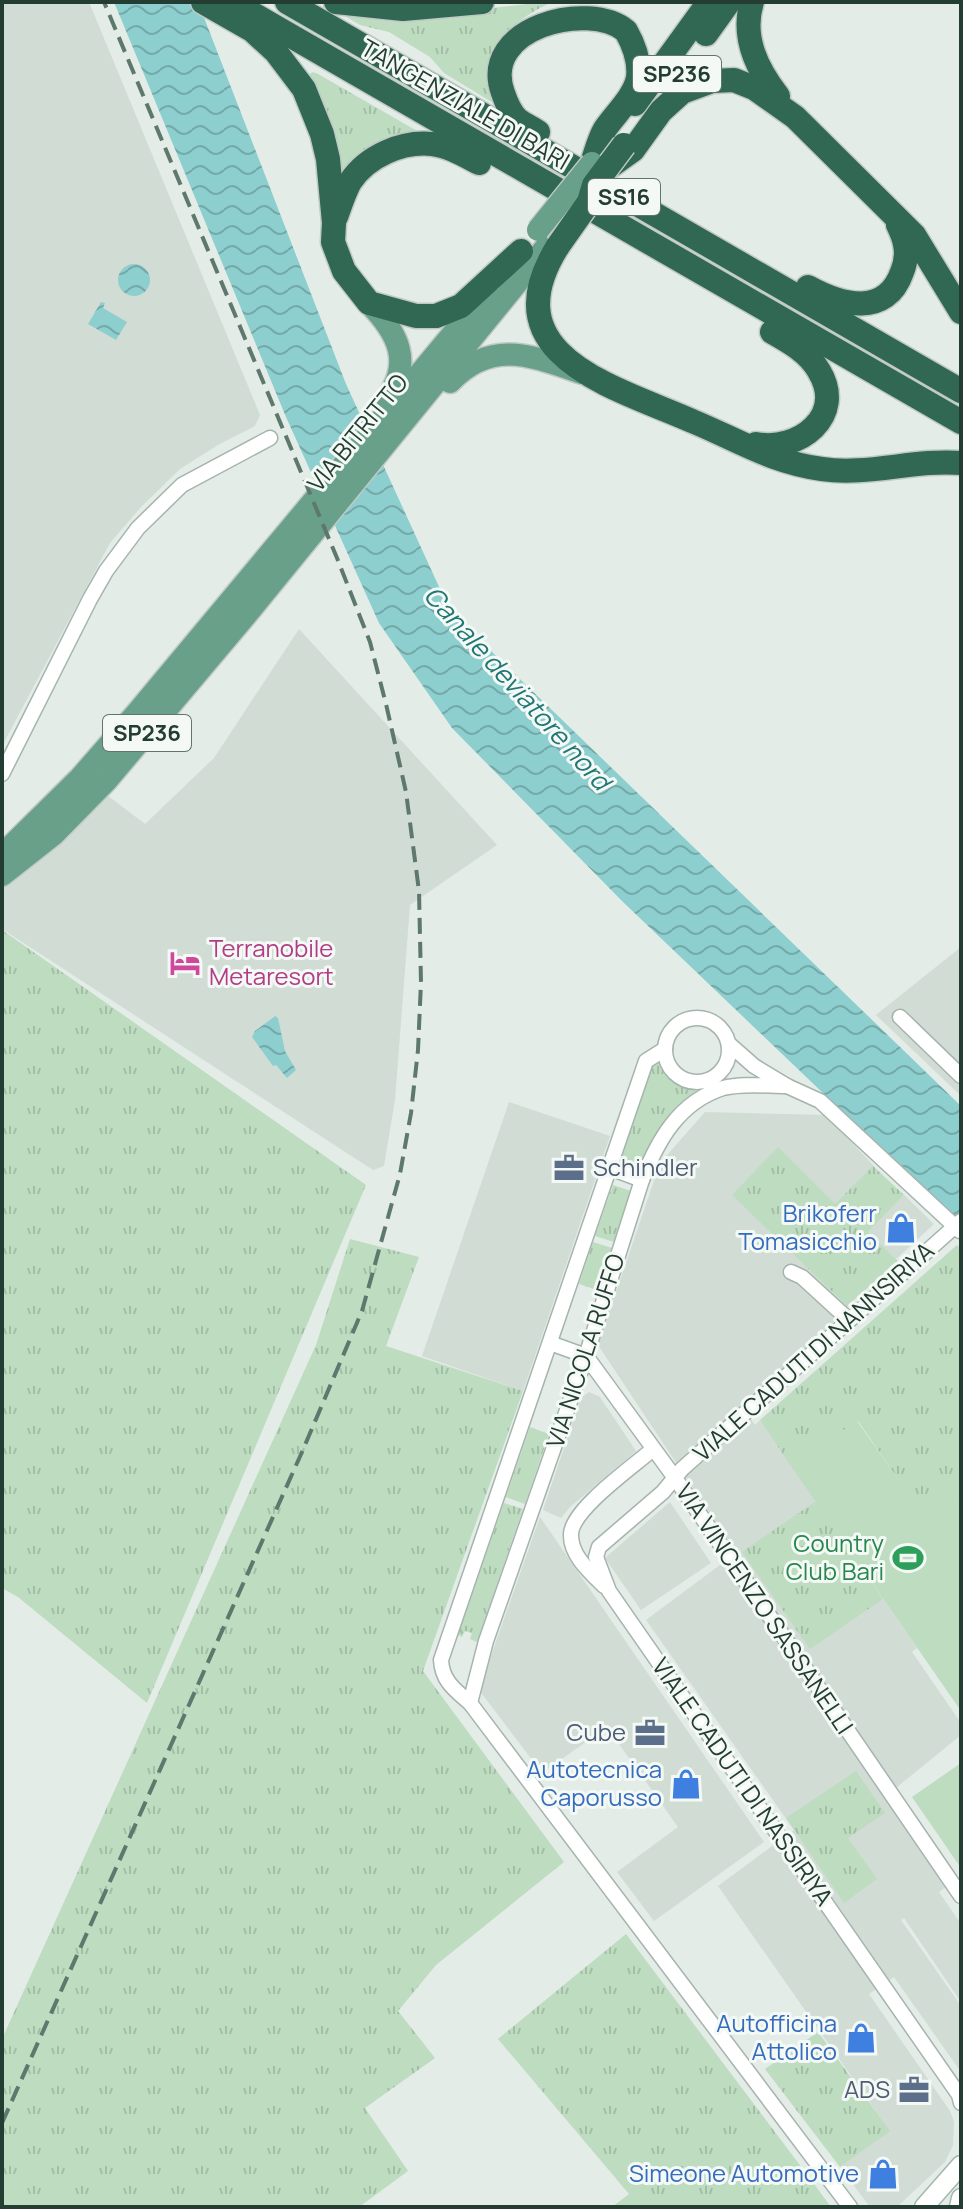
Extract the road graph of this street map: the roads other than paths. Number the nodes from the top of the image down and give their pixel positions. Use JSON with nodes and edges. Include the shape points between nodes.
{"nodes":[{"id":1,"x":203,"y":2,"type":"edge"},
{"id":2,"x":232,"y":2,"type":"edge"},
{"id":3,"x":287,"y":2,"type":"edge"},
{"id":4,"x":336,"y":2,"type":"edge"},
{"id":5,"x":482,"y":2,"type":"edge"},
{"id":6,"x":709,"y":2,"type":"edge"},
{"id":7,"x":729,"y":2,"type":"edge"},
{"id":8,"x":752,"y":2,"type":"edge"},
{"id":9,"x":795,"y":117,"type":"junction"},
{"id":10,"x":617,"y":141,"type":"junction"},
{"id":11,"x":592,"y":171,"type":"junction"},
{"id":12,"x":542,"y":182,"type":"junction"},
{"id":13,"x":891,"y":212,"type":"junction"},
{"id":14,"x":603,"y":217,"type":"junction"},
{"id":15,"x":334,"y":223,"type":"junction"},
{"id":16,"x":674,"y":226,"type":"junction"},
{"id":17,"x":549,"y":239,"type":"junction"},
{"id":18,"x":521,"y":251,"type":"junction"},
{"id":19,"x":369,"y":303,"type":"junction"},
{"id":20,"x":961,"y":312,"type":"edge"},
{"id":21,"x":454,"y":346,"type":"junction"},
{"id":22,"x":582,"y":373,"type":"junction"},
{"id":23,"x":961,"y":391,"type":"edge"},
{"id":24,"x":961,"y":422,"type":"edge"},
{"id":25,"x":270,"y":438,"type":"dead end"},
{"id":26,"x":738,"y":440,"type":"junction"},
{"id":27,"x":961,"y":463,"type":"edge"},
{"id":28,"x":269,"y":570,"type":"junction"},
{"id":29,"x":2,"y":774,"type":"edge"},
{"id":30,"x":6,"y":849,"type":"edge"},
{"id":31,"x":2,"y":875,"type":"edge"},
{"id":32,"x":900,"y":1017,"type":"dead end"},
{"id":33,"x":729,"y":1044,"type":"junction"},
{"id":34,"x":665,"y":1049,"type":"junction"},
{"id":35,"x":961,"y":1076,"type":"edge"},
{"id":36,"x":709,"y":1080,"type":"junction"},
{"id":37,"x":787,"y":1086,"type":"junction"},
{"id":38,"x":724,"y":1088,"type":"junction"},
{"id":39,"x":703,"y":1098,"type":"junction"},
{"id":40,"x":610,"y":1168,"type":"junction"},
{"id":41,"x":642,"y":1180,"type":"junction"},
{"id":42,"x":959,"y":1227,"type":"edge"},
{"id":43,"x":791,"y":1272,"type":"dead end"},
{"id":44,"x":849,"y":1320,"type":"junction"},
{"id":45,"x":550,"y":1343,"type":"junction"},
{"id":46,"x":586,"y":1356,"type":"junction"},
{"id":47,"x":653,"y":1449,"type":"junction"},
{"id":48,"x":675,"y":1478,"type":"junction"},
{"id":49,"x":609,"y":1591,"type":"junction"},
{"id":50,"x":470,"y":1703,"type":"junction"},
{"id":51,"x":961,"y":1896,"type":"edge"},
{"id":52,"x":960,"y":2098,"type":"edge"},
{"id":53,"x":961,"y":2165,"type":"edge"},
{"id":54,"x":961,"y":2198,"type":"edge"},
{"id":55,"x":850,"y":2207,"type":"edge"},
{"id":56,"x":924,"y":2207,"type":"edge"},
{"id":57,"x":959,"y":2207,"type":"edge"}],
"edges":[{"from":1,"to":15,"type":"highway","via":[[252,30],[304,89],[328,159]]},
{"from":2,"to":12,"type":"highway","name":"TANGENZIALE DI BARI","number":"SS16"},
{"from":3,"to":11,"type":"highway","name":"TANGENZIALE DI BARI","number":"SS16"},
{"from":4,"to":5,"type":"highway","via":[[403,9]]},
{"from":6,"to":10,"type":"highway","number":"SP236"},
{"from":7,"to":10,"type":"highway","number":"SP236"},
{"from":8,"to":9,"type":"highway","via":[[749,34],[759,72]]},
{"from":9,"to":11,"type":"highway","via":[[754,88],[734,80],[712,81],[682,92],[633,150]]},
{"from":9,"to":13,"type":"highway"},
{"from":10,"to":11,"type":"highway","number":"SP236","bridge":true},
{"from":11,"to":11,"type":"highway","via":[[517,119],[500,85],[500,69],[516,33],[529,21],[563,8],[606,12],[623,26],[638,62],[638,79],[603,131]]},
{"from":11,"to":16,"type":"highway","name":"TANGENZIALE DI BARI","number":"SS16"},
{"from":11,"to":17,"type":"highway","bridge":true,"via":[[589,202]]},
{"from":12,"to":14,"type":"highway","name":"TANGENZIALE DI BARI","number":"SS16"},
{"from":12,"to":15,"type":"highway","via":[[503,176],[434,144],[413,144],[364,167],[350,182]]},
{"from":13,"to":16,"type":"highway","via":[[906,239],[904,270],[890,295],[865,304],[825,296],[719,236]]},
{"from":13,"to":20,"type":"highway","via":[[914,235]]},
{"from":14,"to":24,"type":"highway","name":"TANGENZIALE DI BARI","number":"SS16"},
{"from":14,"to":26,"type":"highway","via":[[627,248],[791,343],[820,372],[824,409],[802,438],[783,445]]},
{"from":15,"to":19,"type":"highway","via":[[333,242],[344,271]]},
{"from":16,"to":23,"type":"highway","name":"TANGENZIALE DI BARI","number":"SS16"},
{"from":17,"to":18,"type":"main road","name":"VIA BITRITTO","number":"SP236"},
{"from":17,"to":21,"type":"main road","name":"VIA BITRITTO","number":"SP236"},
{"from":17,"to":22,"type":"highway","via":[[538,290],[539,316],[554,346]]},
{"from":18,"to":19,"type":"highway","via":[[461,306],[436,316]]},
{"from":18,"to":21,"type":"main road","name":"VIA BITRITTO","number":"SP236"},
{"from":19,"to":28,"type":"main road","via":[[397,339],[400,373],[393,391],[277,533]]},
{"from":21,"to":28,"type":"main road","name":"VIA BITRITTO","number":"SP236"},
{"from":22,"to":26,"type":"highway"},
{"from":22,"to":28,"type":"main road","via":[[514,353],[466,366],[304,556]]},
{"from":25,"to":29,"type":"street","via":[[182,485],[138,528],[90,599]]},
{"from":26,"to":27,"type":"highway","via":[[765,456],[827,470]]},
{"from":28,"to":30,"type":"main road","name":"VIA BITRITTO","number":"SP236","via":[[80,778]]},
{"from":28,"to":31,"type":"main road","name":"VIA BITRITTO","number":"SP236","via":[[154,725],[88,801]]},
{"from":32,"to":35,"type":"street"},
{"from":33,"to":34,"type":"street","via":[[711,1020],[689,1018],[671,1030]]},
{"from":33,"to":36,"type":"street","via":[[725,1065]]},
{"from":33,"to":37,"type":"street"},
{"from":34,"to":36,"type":"street","via":[[679,1076]]},
{"from":34,"to":40,"type":"street","name":"VIA NICOLA RUFFO","via":[[646,1061]]},
{"from":36,"to":38,"type":"street"},
{"from":36,"to":39,"type":"street"},
{"from":37,"to":38,"type":"street","name":"VIA NICOLA RUFFO"},
{"from":37,"to":42,"type":"street","via":[[830,1109]]},
{"from":38,"to":39,"type":"street","name":"VIA NICOLA RUFFO"},
{"from":39,"to":41,"type":"street","name":"VIA NICOLA RUFFO","via":[[677,1116]]},
{"from":40,"to":41,"type":"street"},
{"from":40,"to":45,"type":"street","name":"VIA NICOLA RUFFO"},
{"from":41,"to":46,"type":"street","name":"VIA NICOLA RUFFO"},
{"from":42,"to":44,"type":"street","name":"VIALE CADUTI DI NANNSIRIYA"},
{"from":43,"to":44,"type":"street"},
{"from":44,"to":48,"type":"street","name":"VIALE CADUTI DI NANNSIRIYA"},
{"from":45,"to":46,"type":"street"},
{"from":45,"to":50,"type":"street","name":"VIA NICOLA RUFFO","via":[[441,1660],[448,1684]]},
{"from":46,"to":47,"type":"street","name":"VIA VINCENZO SASSANELLI"},
{"from":46,"to":50,"type":"street","name":"VIA NICOLA RUFFO","via":[[486,1641]]},
{"from":47,"to":48,"type":"street","name":"VIA VINCENZO SASSANELLI"},
{"from":47,"to":49,"type":"street","via":[[573,1523],[572,1543],[583,1565]]},
{"from":48,"to":49,"type":"street","name":"VIALE CADUTI DI NASSIRIYA","via":[[599,1547],[596,1557]]},
{"from":48,"to":51,"type":"street","name":"VIA VINCENZO SASSANELLI"},
{"from":49,"to":52,"type":"street","name":"VIALE CADUTI DI NASSIRIYA"},
{"from":50,"to":55,"type":"street","name":"VIA NICOLA RUFFO"},
{"from":53,"to":56,"type":"street"},
{"from":54,"to":57,"type":"street"}]}
